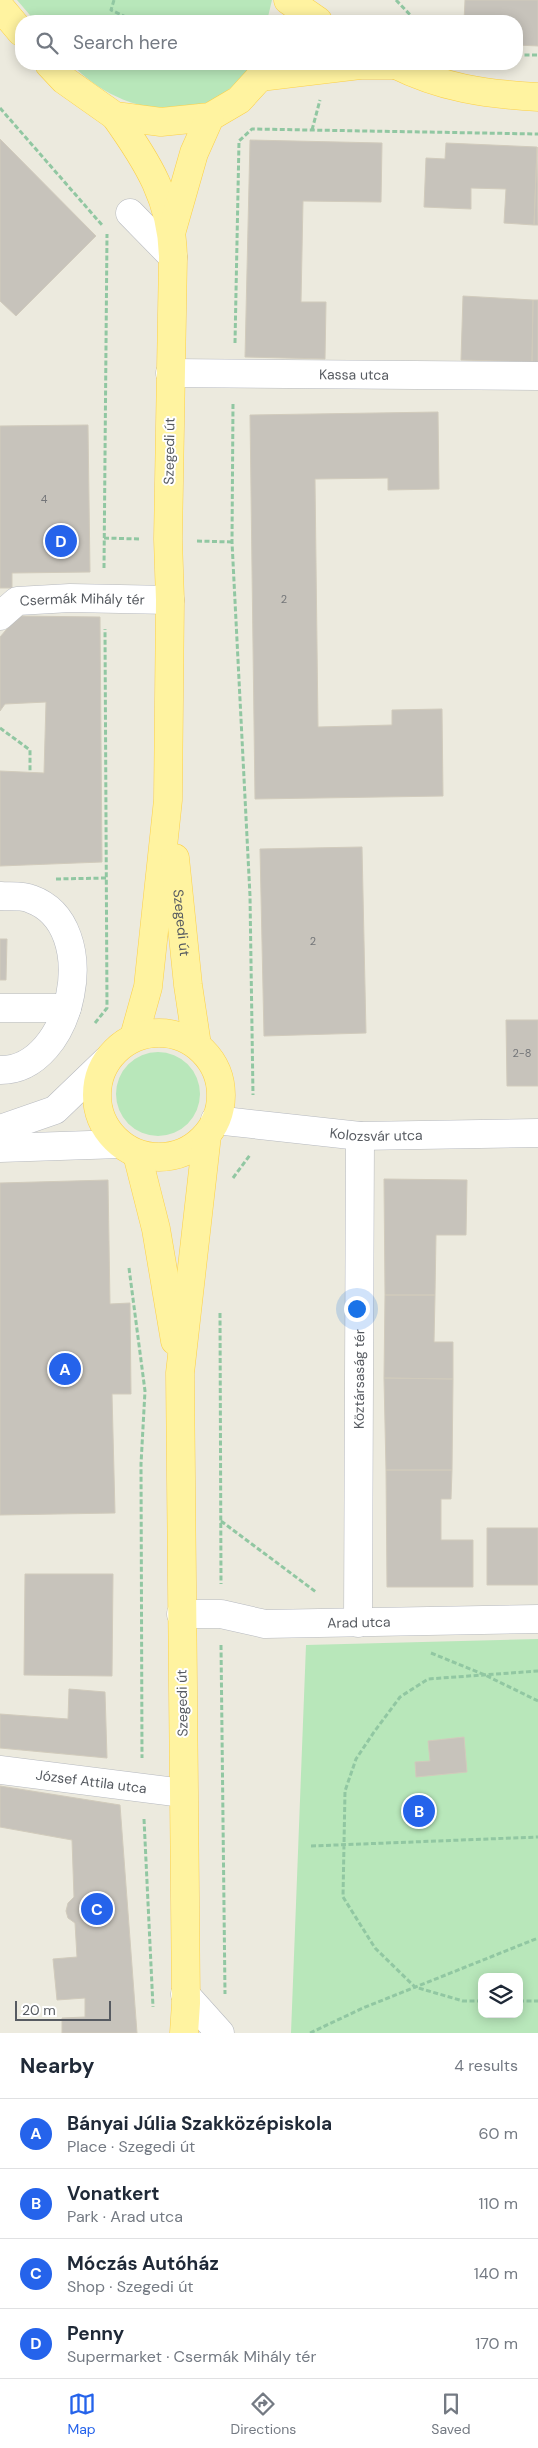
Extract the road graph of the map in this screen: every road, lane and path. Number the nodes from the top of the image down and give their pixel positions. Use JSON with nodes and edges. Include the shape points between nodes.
{"nodes":[{"id":1,"x":114,"y":0,"type":"edge"},
{"id":2,"x":284,"y":0,"type":"edge"},
{"id":3,"x":288,"y":0,"type":"edge"},
{"id":4,"x":396,"y":0,"type":"edge"},
{"id":5,"x":0,"y":8,"type":"edge"},
{"id":6,"x":121,"y":15,"type":"edge"},
{"id":7,"x":282,"y":15,"type":"edge"},
{"id":8,"x":309,"y":15,"type":"edge"},
{"id":9,"x":410,"y":15,"type":"edge"},
{"id":10,"x":15,"y":25,"type":"edge"},
{"id":11,"x":523,"y":55,"type":"edge"},
{"id":12,"x":538,"y":55,"type":"edge"},
{"id":13,"x":55,"y":70,"type":"edge"},
{"id":14,"x":263,"y":70,"type":"edge"},
{"id":15,"x":410,"y":70,"type":"edge"},
{"id":16,"x":538,"y":97,"type":"edge"},
{"id":17,"x":0,"y":108,"type":"edge"},
{"id":18,"x":115,"y":116,"type":"junction"},
{"id":19,"x":210,"y":117,"type":"junction"},
{"id":20,"x":538,"y":134,"type":"edge"},
{"id":21,"x":130,"y":213,"type":"dead end"},
{"id":22,"x":172,"y":230,"type":"junction"},
{"id":23,"x":173,"y":257,"type":"junction"},
{"id":24,"x":170,"y":373,"type":"junction"},
{"id":25,"x":234,"y":373,"type":"junction"},
{"id":26,"x":538,"y":376,"type":"edge"},
{"id":27,"x":104,"y":538,"type":"dead end"},
{"id":28,"x":105,"y":600,"type":"junction"},
{"id":29,"x":170,"y":600,"type":"junction"},
{"id":30,"x":0,"y":616,"type":"edge"},
{"id":31,"x":0,"y":728,"type":"edge"},
{"id":32,"x":30,"y":772,"type":"dead end"},
{"id":33,"x":168,"y":800,"type":"junction"},
{"id":34,"x":106,"y":878,"type":"junction"},
{"id":35,"x":48,"y":879,"type":"dead end"},
{"id":36,"x":0,"y":896,"type":"edge"},
{"id":37,"x":0,"y":1008,"type":"edge"},
{"id":38,"x":67,"y":1008,"type":"junction"},
{"id":39,"x":89,"y":1031,"type":"dead end"},
{"id":40,"x":134,"y":1037,"type":"junction"},
{"id":41,"x":197,"y":1045,"type":"junction"},
{"id":42,"x":107,"y":1060,"type":"junction"},
{"id":43,"x":0,"y":1070,"type":"edge"},
{"id":44,"x":253,"y":1124,"type":"junction"},
{"id":45,"x":211,"y":1128,"type":"junction"},
{"id":46,"x":0,"y":1129,"type":"edge"},
{"id":47,"x":538,"y":1133,"type":"edge"},
{"id":48,"x":360,"y":1136,"type":"junction"},
{"id":49,"x":0,"y":1148,"type":"edge"},
{"id":50,"x":129,"y":1149,"type":"junction"},
{"id":51,"x":229,"y":1184,"type":"dead end"},
{"id":52,"x":129,"y":1264,"type":"dead end"},
{"id":53,"x":220,"y":1305,"type":"dead end"},
{"id":54,"x":180,"y":1373,"type":"junction"},
{"id":55,"x":220,"y":1520,"type":"junction"},
{"id":56,"x":320,"y":1594,"type":"dead end"},
{"id":57,"x":181,"y":1614,"type":"junction"},
{"id":58,"x":221,"y":1614,"type":"junction"},
{"id":59,"x":538,"y":1619,"type":"edge"},
{"id":60,"x":358,"y":1623,"type":"junction"},
{"id":61,"x":422,"y":1649,"type":"dead end"},
{"id":62,"x":538,"y":1672,"type":"edge"},
{"id":63,"x":485,"y":1675,"type":"junction"},
{"id":64,"x":538,"y":1701,"type":"edge"},
{"id":65,"x":0,"y":1770,"type":"edge"},
{"id":66,"x":143,"y":1786,"type":"junction"},
{"id":67,"x":184,"y":1792,"type":"junction"},
{"id":68,"x":538,"y":1837,"type":"edge"},
{"id":69,"x":345,"y":1844,"type":"junction"},
{"id":70,"x":311,"y":1846,"type":"dead end"},
{"id":71,"x":538,"y":1938,"type":"edge"},
{"id":72,"x":415,"y":1987,"type":"junction"},
{"id":73,"x":185,"y":1994,"type":"junction"},
{"id":74,"x":225,"y":1998,"type":"dead end"},
{"id":75,"x":478,"y":2001,"type":"edge"},
{"id":76,"x":523,"y":2001,"type":"edge"},
{"id":77,"x":538,"y":2001,"type":"edge"},
{"id":78,"x":153,"y":2013,"type":"dead end"},
{"id":79,"x":184,"y":2033,"type":"edge"},
{"id":80,"x":220,"y":2033,"type":"edge"},
{"id":81,"x":310,"y":2033,"type":"edge"}],
"edges":[{"from":1,"to":6,"type":"path","via":[[111,10]]},
{"from":2,"to":7,"type":"main road"},
{"from":3,"to":8,"type":"main road"},
{"from":4,"to":9,"type":"path"},
{"from":5,"to":10,"type":"main road"},
{"from":11,"to":12,"type":"path"},
{"from":13,"to":18,"type":"main road","via":[[64,80]]},
{"from":14,"to":19,"type":"main road","via":[[239,100]]},
{"from":15,"to":16,"type":"main road","via":[[454,88]]},
{"from":17,"to":27,"type":"path","via":[[107,231]]},
{"from":18,"to":19,"type":"main road","via":[[161,122]]},
{"from":18,"to":22,"type":"main road","name":"Szegedi út","via":[[155,178]]},
{"from":19,"to":22,"type":"main road","via":[[194,153]]},
{"from":20,"to":25,"type":"path","via":[[252,130],[239,141]]},
{"from":21,"to":23,"type":"street"},
{"from":22,"to":23,"type":"main road","name":"Szegedi út"},
{"from":23,"to":24,"type":"main road","name":"Szegedi út"},
{"from":24,"to":25,"type":"street","name":"Kassa utca"},
{"from":24,"to":29,"type":"main road","name":"Szegedi út"},
{"from":25,"to":26,"type":"street","name":"Kassa utca"},
{"from":25,"to":44,"type":"path","via":[[232,542],[250,896]]},
{"from":28,"to":29,"type":"street","name":"Csermák Mihály tér"},
{"from":28,"to":30,"type":"street","name":"Csermák Mihály tér","via":[[17,601]]},
{"from":28,"to":34,"type":"path"},
{"from":29,"to":33,"type":"main road","name":"Szegedi út"},
{"from":31,"to":32,"type":"path","via":[[30,750]]},
{"from":33,"to":40,"type":"main road","name":"Szegedi út","via":[[148,987]]},
{"from":33,"to":41,"type":"main road","name":"Szegedi út"},
{"from":34,"to":35,"type":"path"},
{"from":34,"to":39,"type":"path","via":[[107,1008]]},
{"from":36,"to":38,"type":"street","via":[[29,898],[46,906],[60,920],[73,952],[73,977]]},
{"from":37,"to":38,"type":"street"},
{"from":38,"to":43,"type":"street","via":[[46,1049],[29,1064]]},
{"from":40,"to":41,"type":"main road","via":[[159,1032],[179,1036]]},
{"from":40,"to":42,"type":"main road"},
{"from":41,"to":45,"type":"main road","via":[[211,1061],[219,1080],[221,1100]]},
{"from":42,"to":46,"type":"street","via":[[55,1110]]},
{"from":42,"to":50,"type":"main road","via":[[98,1078],[96,1098],[101,1118],[111,1135]]},
{"from":44,"to":45,"type":"street","name":"Kolozsvár utca"},
{"from":44,"to":48,"type":"street","name":"Kolozsvár utca"},
{"from":44,"to":51,"type":"path","via":[[254,1149]]},
{"from":45,"to":50,"type":"main road","via":[[183,1152],[162,1157]]},
{"from":45,"to":54,"type":"main road","name":"Szegedi út"},
{"from":47,"to":48,"type":"street","name":"Kolozsvár utca"},
{"from":48,"to":60,"type":"street","name":"Köztársaság tér"},
{"from":49,"to":50,"type":"street"},
{"from":50,"to":54,"type":"main road","name":"Szegedi út","via":[[156,1228]]},
{"from":52,"to":66,"type":"path","via":[[145,1391],[141,1464]]},
{"from":53,"to":55,"type":"path"},
{"from":54,"to":57,"type":"main road","name":"Szegedi út"},
{"from":55,"to":56,"type":"path"},
{"from":55,"to":58,"type":"path"},
{"from":57,"to":58,"type":"street","name":"Arad utca"},
{"from":57,"to":67,"type":"main road","name":"Szegedi út"},
{"from":58,"to":60,"type":"street","name":"Arad utca","via":[[265,1624]]},
{"from":58,"to":74,"type":"path"},
{"from":59,"to":60,"type":"street","name":"Arad utca"},
{"from":61,"to":63,"type":"path"},
{"from":62,"to":63,"type":"path"},
{"from":63,"to":64,"type":"path"},
{"from":63,"to":69,"type":"path","via":[[428,1679],[400,1697],[356,1759],[345,1791]]},
{"from":65,"to":66,"type":"street","name":"József Attila utca"},
{"from":66,"to":67,"type":"street","name":"József Attila utca"},
{"from":66,"to":78,"type":"path"},
{"from":67,"to":73,"type":"main road","name":"Szegedi út"},
{"from":68,"to":69,"type":"path"},
{"from":69,"to":70,"type":"path"},
{"from":69,"to":72,"type":"path","via":[[343,1897],[375,1948]]},
{"from":71,"to":72,"type":"path"},
{"from":72,"to":75,"type":"path","via":[[464,2001]]},
{"from":72,"to":81,"type":"path"},
{"from":73,"to":79,"type":"main road","name":"Szegedi út"},
{"from":73,"to":80,"type":"street"},
{"from":76,"to":77,"type":"path"}]}
